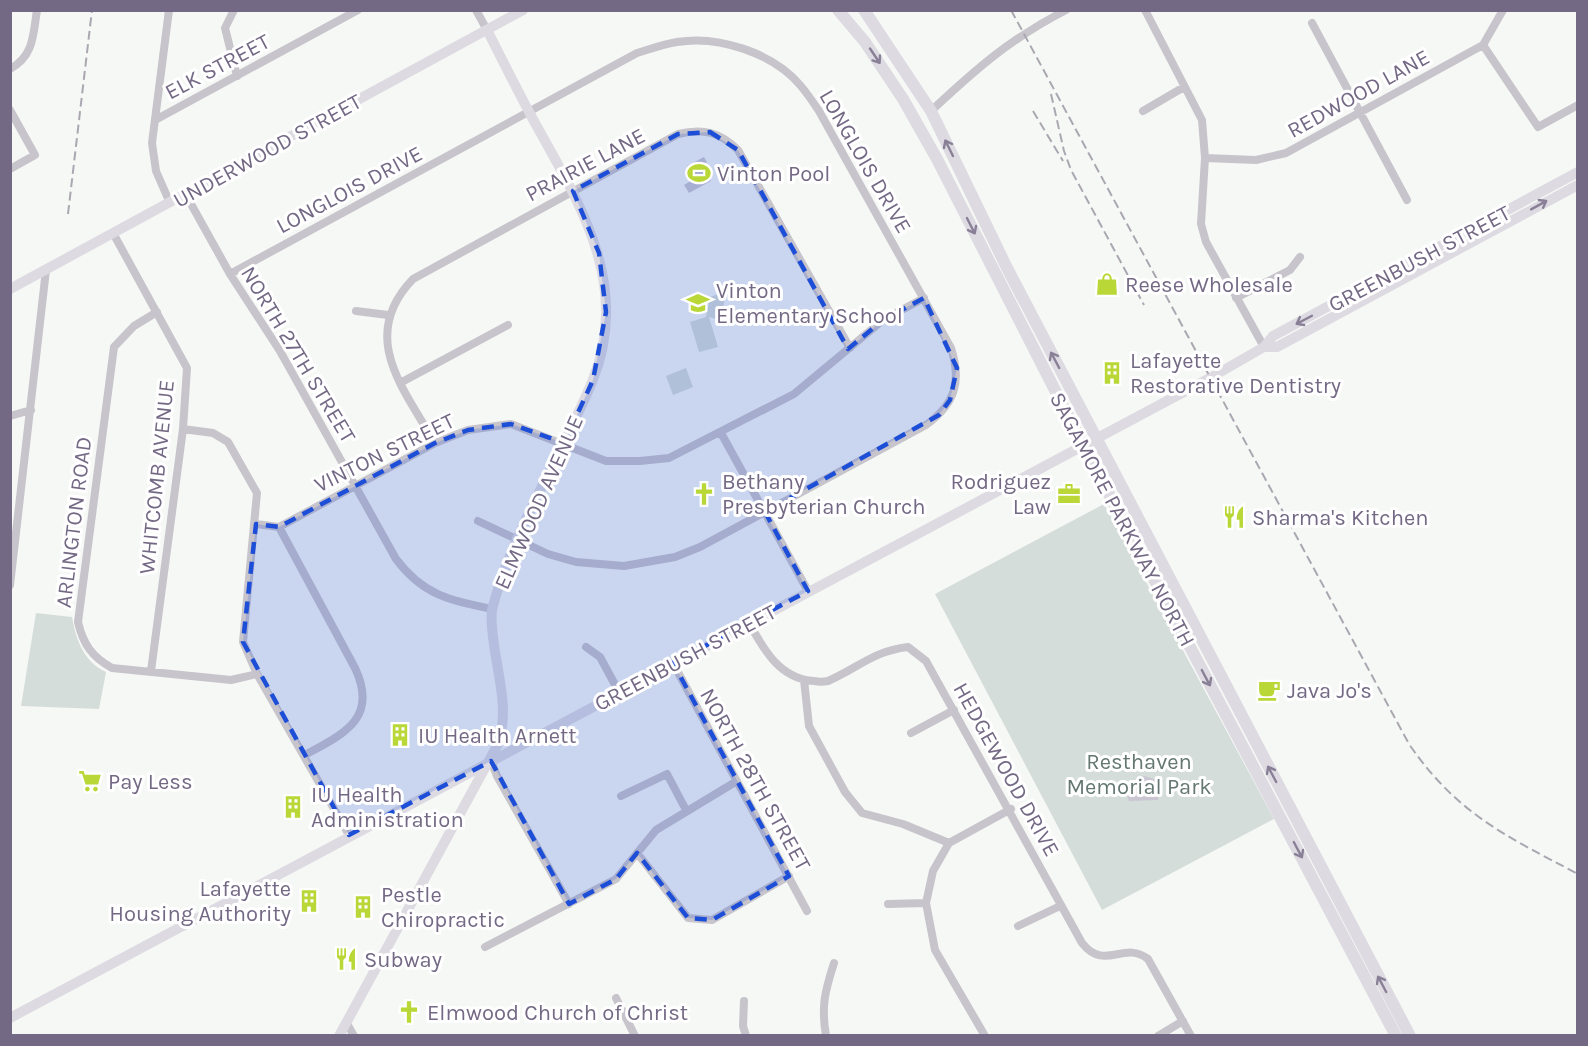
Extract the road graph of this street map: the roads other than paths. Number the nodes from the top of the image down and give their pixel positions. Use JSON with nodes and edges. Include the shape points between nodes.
{"nodes":[{"id":1,"x":37,"y":10,"type":"edge"},
{"id":2,"x":169,"y":10,"type":"edge"},
{"id":3,"x":234,"y":10,"type":"edge"},
{"id":4,"x":358,"y":10,"type":"edge"},
{"id":5,"x":476,"y":10,"type":"edge"},
{"id":6,"x":523,"y":10,"type":"edge"},
{"id":7,"x":838,"y":10,"type":"edge"},
{"id":8,"x":864,"y":10,"type":"edge"},
{"id":9,"x":1066,"y":10,"type":"edge"},
{"id":10,"x":1145,"y":10,"type":"edge"},
{"id":11,"x":1503,"y":10,"type":"edge"},
{"id":12,"x":1312,"y":23,"type":"dead end"},
{"id":13,"x":487,"y":30,"type":"junction"},
{"id":14,"x":1483,"y":45,"type":"junction"},
{"id":15,"x":10,"y":69,"type":"edge"},
{"id":16,"x":237,"y":76,"type":"junction"},
{"id":17,"x":1184,"y":87,"type":"junction"},
{"id":18,"x":1578,"y":105,"type":"edge"},
{"id":19,"x":10,"y":110,"type":"edge"},
{"id":20,"x":931,"y":111,"type":"junction"},
{"id":21,"x":1143,"y":111,"type":"dead end"},
{"id":22,"x":529,"y":112,"type":"junction"},
{"id":23,"x":1361,"y":113,"type":"junction"},
{"id":24,"x":157,"y":118,"type":"junction"},
{"id":25,"x":1205,"y":158,"type":"junction"},
{"id":26,"x":10,"y":169,"type":"edge"},
{"id":27,"x":1578,"y":172,"type":"edge"},
{"id":28,"x":1578,"y":185,"type":"edge"},
{"id":29,"x":573,"y":191,"type":"junction"},
{"id":30,"x":186,"y":195,"type":"junction"},
{"id":31,"x":1407,"y":200,"type":"dead end"},
{"id":32,"x":170,"y":203,"type":"junction"},
{"id":33,"x":113,"y":233,"type":"junction"},
{"id":34,"x":1300,"y":257,"type":"dead end"},
{"id":35,"x":46,"y":270,"type":"junction"},
{"id":36,"x":230,"y":274,"type":"junction"},
{"id":37,"x":10,"y":290,"type":"edge"},
{"id":38,"x":924,"y":298,"type":"junction"},
{"id":39,"x":1236,"y":298,"type":"junction"},
{"id":40,"x":356,"y":311,"type":"dead end"},
{"id":41,"x":157,"y":312,"type":"junction"},
{"id":42,"x":388,"y":315,"type":"junction"},
{"id":43,"x":508,"y":325,"type":"dead end"},
{"id":44,"x":1264,"y":347,"type":"junction"},
{"id":45,"x":850,"y":348,"type":"junction"},
{"id":46,"x":400,"y":383,"type":"junction"},
{"id":47,"x":30,"y":410,"type":"junction"},
{"id":48,"x":10,"y":416,"type":"edge"},
{"id":49,"x":183,"y":429,"type":"junction"},
{"id":50,"x":721,"y":433,"type":"junction"},
{"id":51,"x":1096,"y":438,"type":"junction"},
{"id":52,"x":435,"y":443,"type":"junction"},
{"id":53,"x":564,"y":443,"type":"junction"},
{"id":54,"x":1083,"y":445,"type":"junction"},
{"id":55,"x":355,"y":485,"type":"junction"},
{"id":56,"x":765,"y":512,"type":"junction"},
{"id":57,"x":478,"y":521,"type":"dead end"},
{"id":58,"x":256,"y":524,"type":"junction"},
{"id":59,"x":279,"y":527,"type":"junction"},
{"id":60,"x":519,"y":540,"type":"junction"},
{"id":61,"x":13,"y":545,"type":"edge"},
{"id":62,"x":10,"y":585,"type":"edge"},
{"id":63,"x":808,"y":591,"type":"junction"},
{"id":64,"x":492,"y":609,"type":"junction"},
{"id":65,"x":749,"y":623,"type":"junction"},
{"id":66,"x":586,"y":647,"type":"dead end"},
{"id":67,"x":672,"y":663,"type":"junction"},
{"id":68,"x":151,"y":671,"type":"junction"},
{"id":69,"x":257,"y":674,"type":"junction"},
{"id":70,"x":804,"y":680,"type":"junction"},
{"id":71,"x":619,"y":692,"type":"junction"},
{"id":72,"x":954,"y":710,"type":"junction"},
{"id":73,"x":911,"y":733,"type":"dead end"},
{"id":74,"x":305,"y":755,"type":"junction"},
{"id":75,"x":491,"y":761,"type":"junction"},
{"id":76,"x":737,"y":781,"type":"junction"},
{"id":77,"x":621,"y":796,"type":"dead end"},
{"id":78,"x":1011,"y":809,"type":"junction"},
{"id":79,"x":686,"y":810,"type":"junction"},
{"id":80,"x":349,"y":835,"type":"junction"},
{"id":81,"x":950,"y":843,"type":"junction"},
{"id":82,"x":637,"y":853,"type":"junction"},
{"id":83,"x":789,"y":876,"type":"junction"},
{"id":84,"x":926,"y":903,"type":"junction"},
{"id":85,"x":569,"y":904,"type":"junction"},
{"id":86,"x":888,"y":904,"type":"dead end"},
{"id":87,"x":1060,"y":906,"type":"junction"},
{"id":88,"x":807,"y":912,"type":"dead end"},
{"id":89,"x":1018,"y":926,"type":"dead end"},
{"id":90,"x":485,"y":947,"type":"dead end"},
{"id":91,"x":834,"y":963,"type":"dead end"},
{"id":92,"x":616,"y":998,"type":"dead end"},
{"id":93,"x":744,"y":1001,"type":"dead end"},
{"id":94,"x":10,"y":1018,"type":"edge"},
{"id":95,"x":1183,"y":1021,"type":"junction"},
{"id":96,"x":346,"y":1022,"type":"junction"},
{"id":97,"x":339,"y":1035,"type":"edge"},
{"id":98,"x":354,"y":1035,"type":"edge"},
{"id":99,"x":634,"y":1035,"type":"edge"},
{"id":100,"x":746,"y":1035,"type":"edge"},
{"id":101,"x":826,"y":1035,"type":"edge"},
{"id":102,"x":985,"y":1035,"type":"edge"},
{"id":103,"x":1158,"y":1035,"type":"edge"},
{"id":104,"x":1191,"y":1035,"type":"edge"},
{"id":105,"x":1396,"y":1035,"type":"edge"},
{"id":106,"x":1410,"y":1035,"type":"edge"}],
"edges":[{"from":1,"to":15,"type":"street","via":[[29,53]]},
{"from":2,"to":24,"type":"street"},
{"from":3,"to":16,"type":"street","via":[[225,28]]},
{"from":4,"to":16,"type":"street","name":"ELK STREET"},
{"from":5,"to":13,"type":"street"},
{"from":6,"to":13,"type":"main road","name":"UNDERWOOD STREET"},
{"from":7,"to":54,"type":"main road","name":"SAGAMORE PARKWAY NORTH","one_way":true,"via":[[903,99]]},
{"from":8,"to":20,"type":"main road","name":"SAGAMORE PARKWAY NORTH"},
{"from":9,"to":20,"type":"street","via":[[1023,33],[975,69]]},
{"from":10,"to":17,"type":"street"},
{"from":11,"to":14,"type":"street"},
{"from":12,"to":23,"type":"street"},
{"from":13,"to":22,"type":"main road","name":"ELMWOOD AVENUE"},
{"from":13,"to":30,"type":"main road","name":"UNDERWOOD STREET"},
{"from":14,"to":18,"type":"street","via":[[1538,127]]},
{"from":14,"to":23,"type":"street","name":"REDWOOD LANE"},
{"from":16,"to":24,"type":"street","name":"ELK STREET"},
{"from":17,"to":21,"type":"street"},
{"from":17,"to":25,"type":"street","via":[[1202,120]]},
{"from":19,"to":26,"type":"street","via":[[35,155]]},
{"from":51,"to":20,"type":"main road","name":"SAGAMORE PARKWAY NORTH","one_way":true},
{"from":22,"to":29,"type":"main road","name":"ELMWOOD AVENUE"},
{"from":22,"to":36,"type":"street","name":"LONGLOIS DRIVE"},
{"from":22,"to":38,"type":"street","name":"LONGLOIS DRIVE","via":[[637,53],[678,41],[713,42],[746,49],[799,83],[819,111]]},
{"from":23,"to":25,"type":"street","name":"REDWOOD LANE","via":[[1286,153],[1256,160]]},
{"from":23,"to":31,"type":"street"},
{"from":24,"to":32,"type":"street","via":[[152,143],[156,171]]},
{"from":25,"to":39,"type":"street","via":[[1201,224],[1206,242]]},
{"from":27,"to":44,"type":"main road","name":"GREENBUSH STREET","one_way":true,"via":[[1273,336]]},
{"from":44,"to":28,"type":"main road","name":"GREENBUSH STREET","one_way":true,"via":[[1277,347]]},
{"from":29,"to":42,"type":"street","name":"PRAIRIE LANE","via":[[413,279],[396,298]]},
{"from":29,"to":45,"type":"street","name":"PRAIRIE LANE","via":[[678,134],[694,130],[726,138],[743,159]]},
{"from":29,"to":53,"type":"main road","name":"ELMWOOD AVENUE","via":[[599,253],[606,312],[593,380]]},
{"from":30,"to":32,"type":"main road","name":"UNDERWOOD STREET"},
{"from":30,"to":36,"type":"street","name":"NORTH 27TH STREET"},
{"from":32,"to":33,"type":"main road","name":"UNDERWOOD STREET"},
{"from":33,"to":35,"type":"main road","name":"UNDERWOOD STREET"},
{"from":33,"to":41,"type":"street","name":"WHITCOMB AVENUE"},
{"from":34,"to":39,"type":"street","via":[[1290,270]]},
{"from":35,"to":37,"type":"main road","name":"UNDERWOOD STREET"},
{"from":35,"to":47,"type":"street"},
{"from":36,"to":55,"type":"street","name":"NORTH 27TH STREET","via":[[280,351]]},
{"from":38,"to":45,"type":"street","name":"VINTON STREET","via":[[883,320]]},
{"from":38,"to":56,"type":"street","name":"LONGLOIS DRIVE","via":[[951,348],[957,368],[950,400],[939,415]]},
{"from":39,"to":44,"type":"street"},
{"from":40,"to":42,"type":"street"},
{"from":41,"to":49,"type":"street","name":"WHITCOMB AVENUE","via":[[187,368]]},
{"from":41,"to":68,"type":"street","name":"ARLINGTON ROAD","via":[[134,326],[114,348],[78,622],[81,637],[99,661],[112,668]]},
{"from":42,"to":46,"type":"street","name":"PRAIRIE LANE","via":[[386,344]]},
{"from":43,"to":46,"type":"street"},
{"from":44,"to":51,"type":"main road","name":"GREENBUSH STREET"},
{"from":45,"to":50,"type":"street","name":"VINTON STREET","via":[[804,387]]},
{"from":46,"to":52,"type":"street","name":"PRAIRIE LANE"},
{"from":47,"to":48,"type":"street"},
{"from":47,"to":61,"type":"street"},
{"from":49,"to":58,"type":"street","via":[[213,433],[228,442],[257,493]]},
{"from":49,"to":68,"type":"street","name":"WHITCOMB AVENUE"},
{"from":50,"to":53,"type":"street","name":"VINTON STREET","via":[[669,458],[640,461],[606,461]]},
{"from":50,"to":56,"type":"street"},
{"from":51,"to":54,"type":"main road","name":"GREENBUSH STREET"},
{"from":106,"to":51,"type":"main road","name":"SAGAMORE PARKWAY NORTH","one_way":true},
{"from":52,"to":53,"type":"street","name":"VINTON STREET","via":[[468,430],[512,424]]},
{"from":52,"to":55,"type":"street","name":"VINTON STREET"},
{"from":53,"to":60,"type":"main road","name":"ELMWOOD AVENUE"},
{"from":54,"to":63,"type":"main road","name":"GREENBUSH STREET"},
{"from":54,"to":105,"type":"main road","name":"SAGAMORE PARKWAY NORTH","one_way":true},
{"from":55,"to":59,"type":"street","name":"VINTON STREET"},
{"from":55,"to":64,"type":"street","name":"NORTH 27TH STREET","via":[[396,559],[420,586],[440,597]]},
{"from":56,"to":60,"type":"street","name":"LONGLOIS DRIVE","via":[[675,557],[624,566],[576,561],[548,554]]},
{"from":56,"to":63,"type":"street"},
{"from":57,"to":60,"type":"street","name":"LONGLOIS DRIVE"},
{"from":58,"to":59,"type":"street"},
{"from":58,"to":69,"type":"street","via":[[243,642]]},
{"from":59,"to":74,"type":"street","via":[[355,668],[363,691],[358,718],[347,732]]},
{"from":60,"to":64,"type":"main road","name":"ELMWOOD AVENUE","via":[[502,574]]},
{"from":61,"to":62,"type":"street"},
{"from":63,"to":65,"type":"main road","name":"GREENBUSH STREET"},
{"from":64,"to":75,"type":"main road","name":"ELMWOOD AVENUE","via":[[504,702],[503,729]]},
{"from":65,"to":67,"type":"main road","name":"GREENBUSH STREET"},
{"from":65,"to":70,"type":"street","via":[[763,649],[781,670]]},
{"from":66,"to":71,"type":"street","via":[[600,657]]},
{"from":67,"to":71,"type":"main road","name":"GREENBUSH STREET"},
{"from":67,"to":76,"type":"street","name":"NORTH 28TH STREET"},
{"from":68,"to":69,"type":"street","name":"ARLINGTON ROAD","via":[[231,680]]},
{"from":69,"to":74,"type":"street"},
{"from":70,"to":72,"type":"street","name":"HEDGEWOOD DRIVE","via":[[825,682],[886,649],[908,647],[927,661]]},
{"from":70,"to":81,"type":"street","via":[[809,726],[845,792],[862,813]]},
{"from":71,"to":75,"type":"main road","name":"GREENBUSH STREET"},
{"from":72,"to":73,"type":"street"},
{"from":72,"to":78,"type":"street","name":"HEDGEWOOD DRIVE"},
{"from":74,"to":80,"type":"street"},
{"from":75,"to":80,"type":"main road","name":"GREENBUSH STREET"},
{"from":75,"to":85,"type":"street"},
{"from":75,"to":96,"type":"main road","name":"ELMWOOD AVENUE"},
{"from":76,"to":79,"type":"street"},
{"from":76,"to":83,"type":"street","name":"NORTH 28TH STREET"},
{"from":77,"to":79,"type":"street","via":[[667,774]]},
{"from":78,"to":81,"type":"street"},
{"from":78,"to":87,"type":"street","name":"HEDGEWOOD DRIVE"},
{"from":79,"to":82,"type":"street","via":[[656,831]]},
{"from":80,"to":94,"type":"main road","name":"GREENBUSH STREET"},
{"from":81,"to":84,"type":"street","via":[[933,872]]},
{"from":82,"to":83,"type":"street","via":[[688,918],[712,920]]},
{"from":82,"to":85,"type":"street","via":[[616,879]]},
{"from":83,"to":88,"type":"street","name":"NORTH 28TH STREET"},
{"from":84,"to":86,"type":"street"},
{"from":84,"to":102,"type":"street","via":[[935,950]]},
{"from":85,"to":90,"type":"street"},
{"from":87,"to":89,"type":"street"},
{"from":87,"to":95,"type":"street","name":"HEDGEWOOD DRIVE","via":[[1082,943],[1092,952],[1107,957],[1137,952],[1148,959]]},
{"from":91,"to":101,"type":"street","via":[[822,1011]]},
{"from":92,"to":99,"type":"street"},
{"from":93,"to":100,"type":"street"},
{"from":95,"to":103,"type":"street"},
{"from":95,"to":104,"type":"street","name":"HEDGEWOOD DRIVE"},
{"from":96,"to":97,"type":"main road","name":"ELMWOOD AVENUE"},
{"from":96,"to":98,"type":"street"}]}
